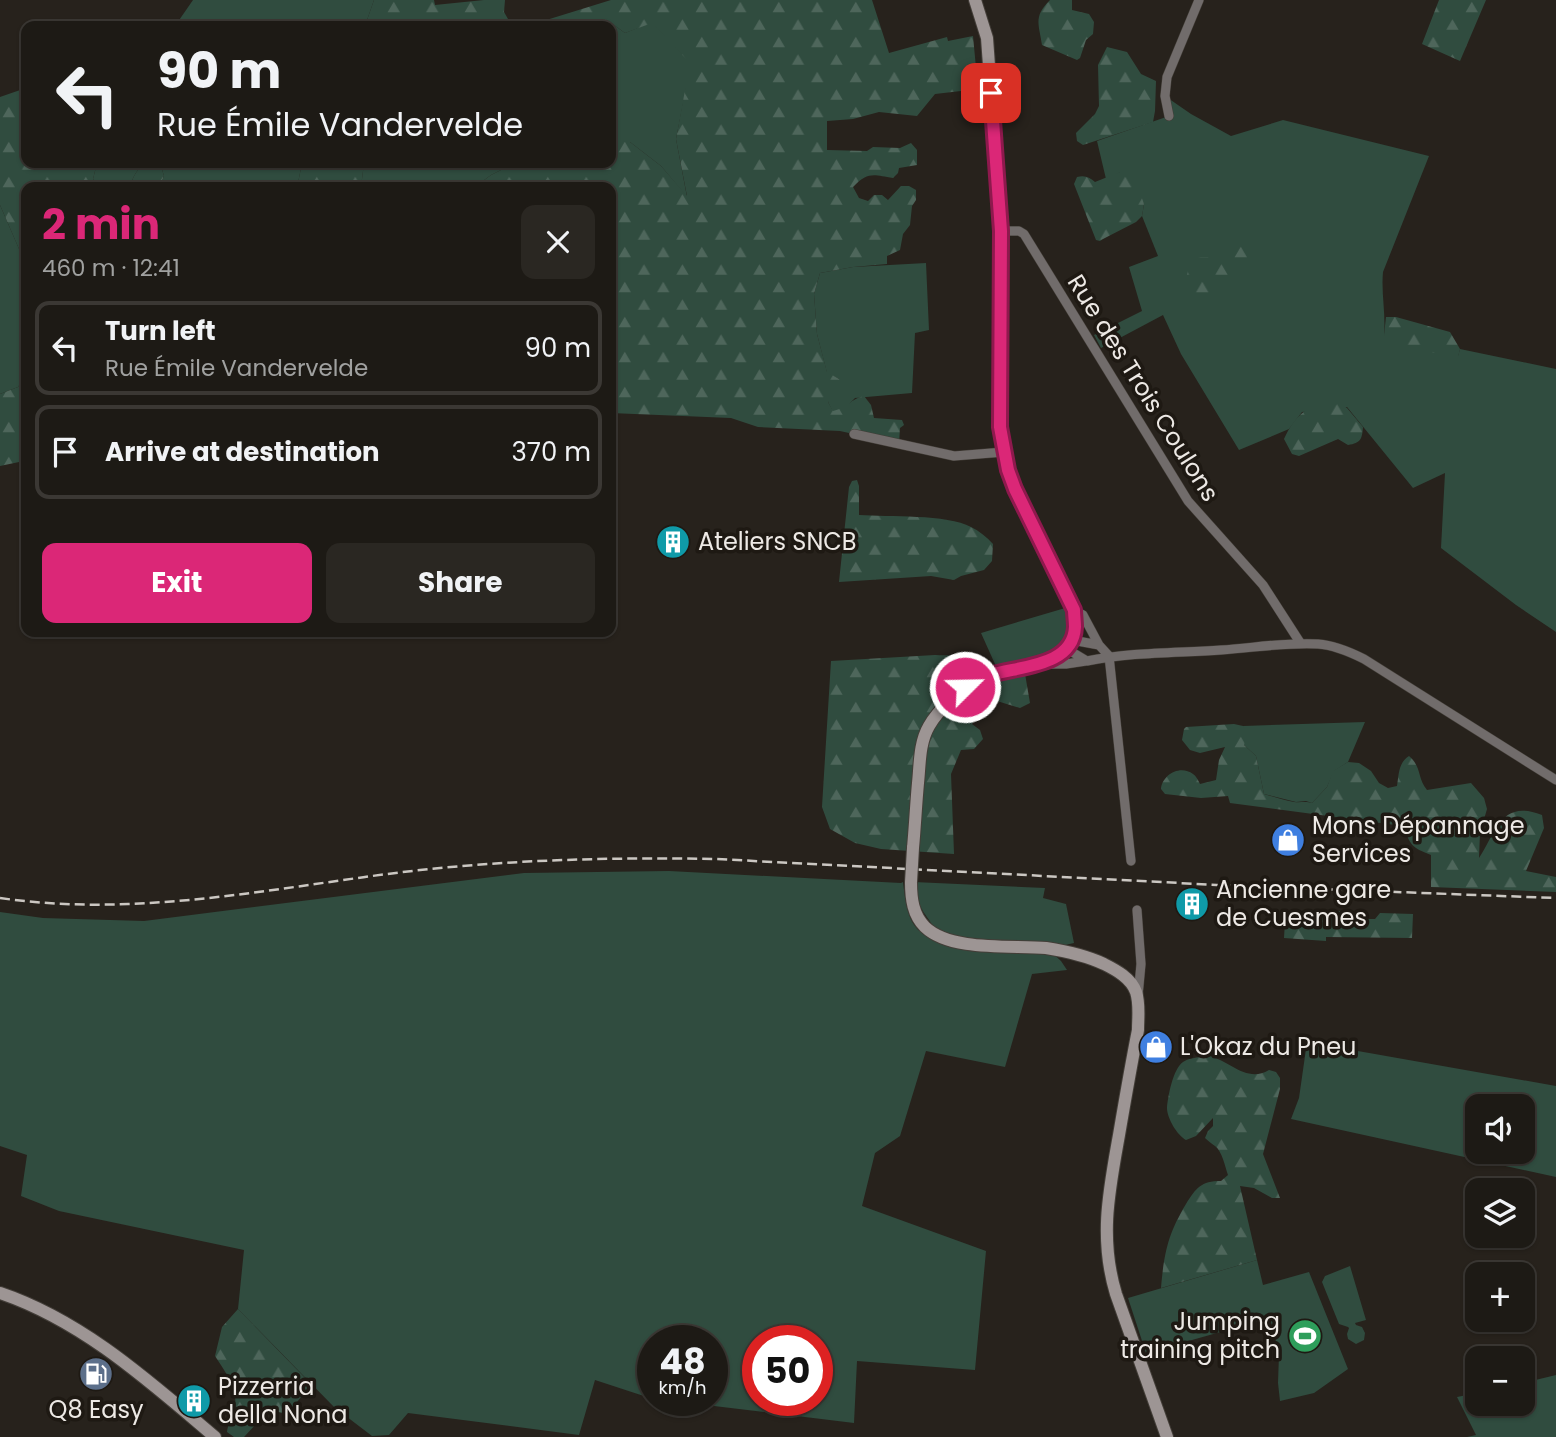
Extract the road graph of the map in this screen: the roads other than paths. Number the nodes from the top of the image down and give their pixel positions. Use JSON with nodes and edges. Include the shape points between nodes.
{"nodes":[{"id":1,"x":975,"y":0,"type":"edge"},
{"id":2,"x":1199,"y":0,"type":"edge"},
{"id":3,"x":1169,"y":116,"type":"dead end"},
{"id":4,"x":1001,"y":231,"type":"junction"},
{"id":5,"x":855,"y":433,"type":"dead end"},
{"id":6,"x":1003,"y":452,"type":"junction"},
{"id":7,"x":1074,"y":610,"type":"junction"},
{"id":8,"x":1301,"y":643,"type":"junction"},
{"id":9,"x":1069,"y":645,"type":"junction"},
{"id":10,"x":1099,"y":645,"type":"junction"},
{"id":11,"x":1109,"y":656,"type":"junction"},
{"id":12,"x":1087,"y":661,"type":"junction"},
{"id":13,"x":1043,"y":664,"type":"junction"},
{"id":14,"x":1556,"y":780,"type":"edge"},
{"id":15,"x":1131,"y":861,"type":"dead end"},
{"id":16,"x":1137,"y":910,"type":"dead end"},
{"id":17,"x":1138,"y":1002,"type":"junction"},
{"id":18,"x":0,"y":1293,"type":"edge"},
{"id":19,"x":215,"y":1437,"type":"edge"},
{"id":20,"x":1167,"y":1437,"type":"edge"}],
"edges":[{"from":1,"to":4,"type":"main road","via":[[987,38]]},
{"from":2,"to":3,"type":"street","via":[[1167,76]]},
{"from":4,"to":6,"type":"main road","via":[[999,404]]},
{"from":4,"to":8,"type":"street","name":"Rue des Trois Coulons","via":[[1024,234],[1188,502],[1256,576]]},
{"from":5,"to":6,"type":"street","via":[[954,456]]},
{"from":6,"to":7,"type":"main road","via":[[1015,489]]},
{"from":7,"to":9,"type":"main road","via":[[1075,628]]},
{"from":7,"to":10,"type":"street","via":[[1083,615]]},
{"from":8,"to":11,"type":"street"},
{"from":8,"to":14,"type":"street","via":[[1353,653]]},
{"from":9,"to":10,"type":"street"},
{"from":9,"to":12,"type":"street"},
{"from":9,"to":13,"type":"main road"},
{"from":10,"to":11,"type":"street"},
{"from":11,"to":12,"type":"street"},
{"from":11,"to":15,"type":"street"},
{"from":12,"to":13,"type":"street"},
{"from":13,"to":17,"type":"main road","bridge":true,"via":[[980,678],[965,687],[929,725],[920,756],[912,902],[926,928],[941,937],[982,945],[1048,948],[1100,962],[1132,984]]},
{"from":16,"to":17,"type":"street"},
{"from":17,"to":20,"type":"main road","via":[[1138,1030],[1108,1196],[1106,1251],[1109,1273]]},
{"from":18,"to":19,"type":"main road","via":[[76,1328]]}]}
